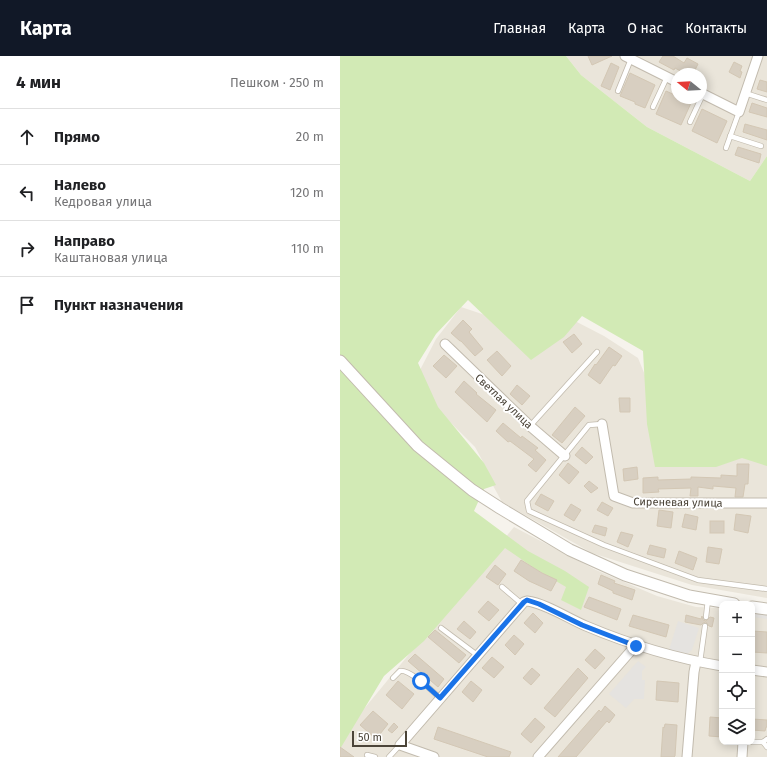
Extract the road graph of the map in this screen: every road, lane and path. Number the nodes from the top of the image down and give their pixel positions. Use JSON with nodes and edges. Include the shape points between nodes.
{"nodes":[{"id":1,"x":758,"y":56,"type":"edge"},
{"id":2,"x":628,"y":58,"type":"edge"},
{"id":3,"x":667,"y":77,"type":"junction"},
{"id":4,"x":671,"y":79,"type":"edge"},
{"id":5,"x":618,"y":90,"type":"dead end"},
{"id":6,"x":745,"y":93,"type":"junction"},
{"id":7,"x":707,"y":96,"type":"edge"},
{"id":8,"x":767,"y":100,"type":"edge"},
{"id":9,"x":698,"y":104,"type":"edge"},
{"id":10,"x":653,"y":107,"type":"dead end"},
{"id":11,"x":739,"y":112,"type":"junction"},
{"id":12,"x":690,"y":122,"type":"dead end"},
{"id":13,"x":730,"y":136,"type":"junction"},
{"id":14,"x":762,"y":146,"type":"dead end"},
{"id":15,"x":726,"y":148,"type":"dead end"},
{"id":16,"x":445,"y":344,"type":"dead end"},
{"id":17,"x":597,"y":352,"type":"dead end"},
{"id":18,"x":340,"y":361,"type":"edge"},
{"id":19,"x":602,"y":424,"type":"joint"},
{"id":20,"x":530,"y":426,"type":"junction"},
{"id":21,"x":565,"y":456,"type":"junction"},
{"id":22,"x":767,"y":503,"type":"edge"},
{"id":23,"x":502,"y":587,"type":"dead end"},
{"id":24,"x":767,"y":589,"type":"edge"},
{"id":25,"x":708,"y":600,"type":"junction"},
{"id":26,"x":719,"y":602,"type":"edge"},
{"id":27,"x":522,"y":604,"type":"junction"},
{"id":28,"x":755,"y":607,"type":"edge"},
{"id":29,"x":767,"y":609,"type":"edge"},
{"id":30,"x":706,"y":617,"type":"dead end"},
{"id":31,"x":705,"y":626,"type":"dead end"},
{"id":32,"x":441,"y":628,"type":"dead end"},
{"id":33,"x":636,"y":646,"type":"junction"},
{"id":34,"x":478,"y":656,"type":"junction"},
{"id":35,"x":698,"y":662,"type":"junction"},
{"id":36,"x":719,"y":666,"type":"edge"},
{"id":37,"x":755,"y":670,"type":"edge"},
{"id":38,"x":767,"y":672,"type":"edge"},
{"id":39,"x":393,"y":678,"type":"dead end"},
{"id":40,"x":440,"y":698,"type":"junction"},
{"id":41,"x":765,"y":741,"type":"edge"},
{"id":42,"x":755,"y":742,"type":"edge"},
{"id":43,"x":400,"y":745,"type":"junction"},
{"id":44,"x":744,"y":745,"type":"edge"},
{"id":45,"x":767,"y":747,"type":"edge"},
{"id":46,"x":367,"y":756,"type":"dead end"},
{"id":47,"x":375,"y":757,"type":"edge"},
{"id":48,"x":389,"y":757,"type":"edge"},
{"id":49,"x":434,"y":757,"type":"edge"},
{"id":50,"x":538,"y":757,"type":"edge"},
{"id":51,"x":687,"y":757,"type":"edge"},
{"id":52,"x":742,"y":757,"type":"edge"}],
"edges":[{"from":1,"to":6,"type":"street"},
{"from":2,"to":3,"type":"street"},
{"from":2,"to":5,"type":"lane"},
{"from":3,"to":4,"type":"street"},
{"from":3,"to":10,"type":"lane"},
{"from":6,"to":8,"type":"lane"},
{"from":6,"to":11,"type":"street"},
{"from":7,"to":11,"type":"street"},
{"from":9,"to":12,"type":"lane"},
{"from":11,"to":13,"type":"lane"},
{"from":13,"to":14,"type":"lane"},
{"from":13,"to":15,"type":"lane"},
{"from":16,"to":20,"type":"street","name":"Светлая улица"},
{"from":17,"to":20,"type":"lane"},
{"from":18,"to":25,"type":"street","via":[[418,446],[472,490],[570,550],[625,575]]},
{"from":19,"to":21,"type":"lane","via":[[589,425]]},
{"from":19,"to":22,"type":"street","name":"Сиреневая улица","via":[[614,496],[633,503]]},
{"from":20,"to":21,"type":"street","name":"Светлая улица"},
{"from":21,"to":24,"type":"lane","via":[[527,502],[529,511],[604,545],[698,580]]},
{"from":23,"to":27,"type":"lane"},
{"from":25,"to":26,"type":"street"},
{"from":25,"to":30,"type":"lane"},
{"from":27,"to":33,"type":"street","via":[[527,600],[532,601],[582,625]]},
{"from":27,"to":34,"type":"street"},
{"from":28,"to":29,"type":"street"},
{"from":31,"to":35,"type":"lane"},
{"from":32,"to":34,"type":"lane"},
{"from":33,"to":35,"type":"street"},
{"from":33,"to":50,"type":"street"},
{"from":34,"to":40,"type":"street"},
{"from":35,"to":36,"type":"street"},
{"from":35,"to":51,"type":"street","via":[[693,677]]},
{"from":37,"to":38,"type":"street"},
{"from":39,"to":40,"type":"lane","via":[[400,671],[404,671],[421,681]]},
{"from":40,"to":43,"type":"street"},
{"from":41,"to":42,"type":"lane"},
{"from":41,"to":45,"type":"lane"},
{"from":43,"to":48,"type":"lane"},
{"from":43,"to":49,"type":"street"},
{"from":44,"to":52,"type":"street"},
{"from":46,"to":47,"type":"lane"}]}
